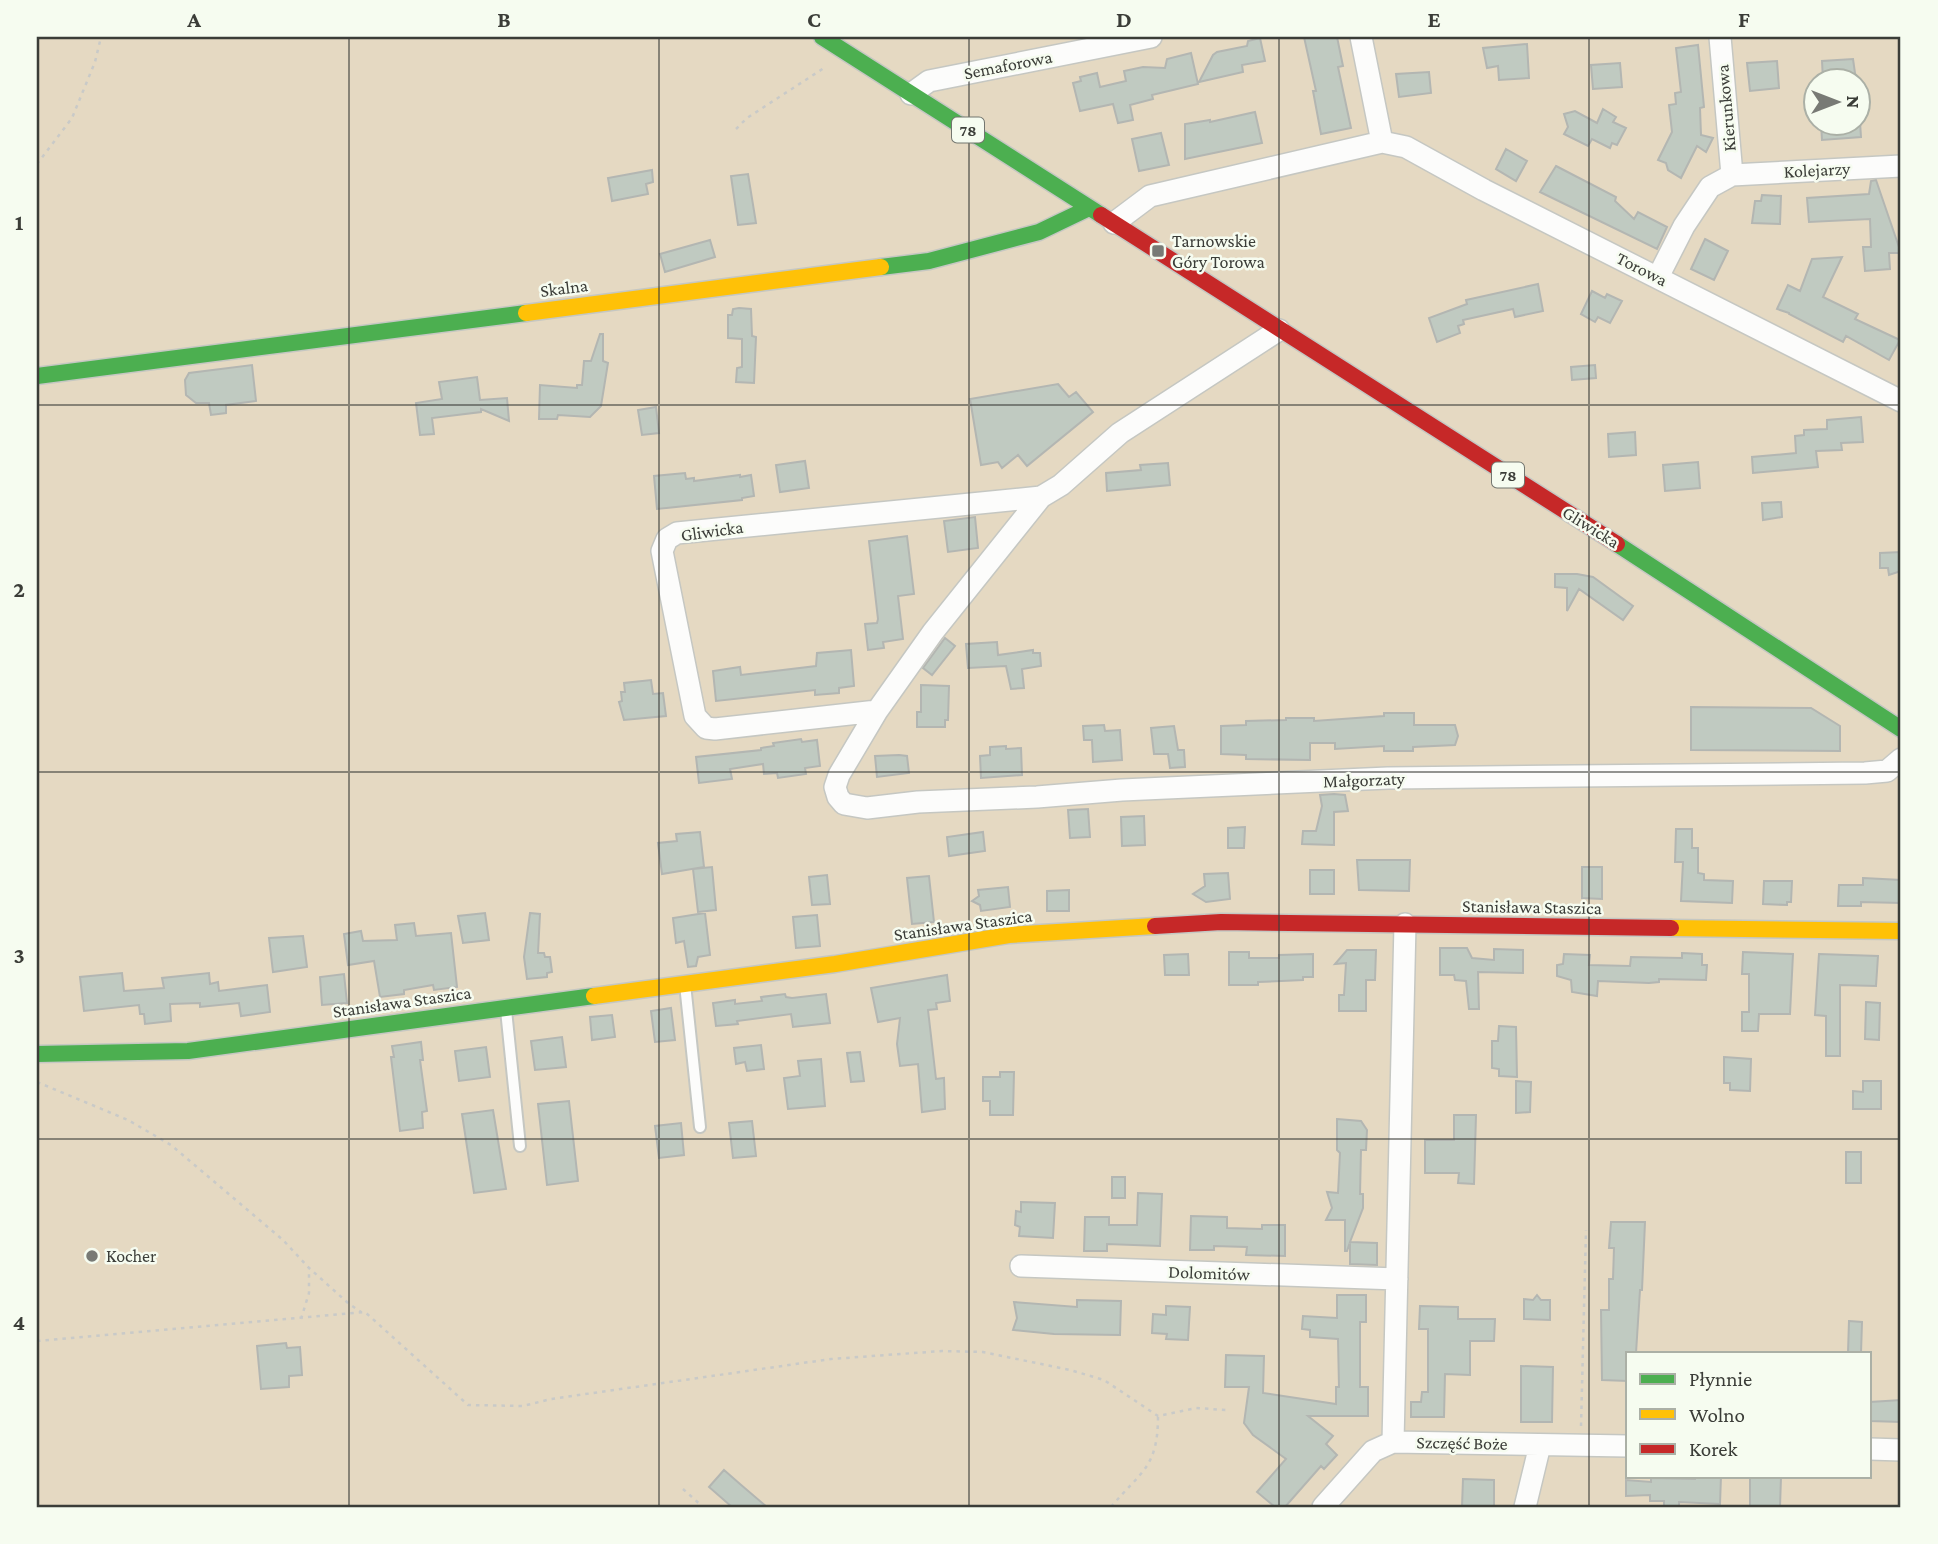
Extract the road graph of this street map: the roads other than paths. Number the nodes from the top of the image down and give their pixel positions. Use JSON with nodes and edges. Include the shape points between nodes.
{"nodes":[{"id":1,"x":822,"y":37,"type":"edge"},
{"id":2,"x":1151,"y":37,"type":"edge"},
{"id":3,"x":1361,"y":37,"type":"edge"},
{"id":4,"x":1720,"y":37,"type":"edge"},
{"id":5,"x":911,"y":94,"type":"junction"},
{"id":6,"x":1382,"y":142,"type":"junction"},
{"id":7,"x":1901,"y":166,"type":"edge"},
{"id":8,"x":1732,"y":175,"type":"junction"},
{"id":9,"x":1089,"y":208,"type":"junction"},
{"id":10,"x":1114,"y":223,"type":"junction"},
{"id":11,"x":1658,"y":277,"type":"junction"},
{"id":12,"x":1279,"y":330,"type":"junction"},
{"id":13,"x":37,"y":376,"type":"edge"},
{"id":14,"x":1899,"y":394,"type":"edge"},
{"id":15,"x":1041,"y":497,"type":"junction"},
{"id":16,"x":877,"y":711,"type":"junction"},
{"id":17,"x":1901,"y":729,"type":"edge"},
{"id":18,"x":1901,"y":759,"type":"edge"},
{"id":19,"x":835,"y":787,"type":"joint"},
{"id":20,"x":1405,"y":924,"type":"junction"},
{"id":21,"x":1901,"y":932,"type":"edge"},
{"id":22,"x":685,"y":984,"type":"junction"},
{"id":23,"x":505,"y":1008,"type":"junction"},
{"id":24,"x":37,"y":1054,"type":"edge"},
{"id":25,"x":700,"y":1127,"type":"dead end"},
{"id":26,"x":520,"y":1146,"type":"dead end"},
{"id":27,"x":1021,"y":1266,"type":"dead end"},
{"id":28,"x":1397,"y":1279,"type":"junction"},
{"id":29,"x":1393,"y":1442,"type":"junction"},
{"id":30,"x":1540,"y":1445,"type":"junction"},
{"id":31,"x":1626,"y":1446,"type":"edge"},
{"id":32,"x":1871,"y":1449,"type":"edge"},
{"id":33,"x":1901,"y":1450,"type":"edge"},
{"id":34,"x":1323,"y":1507,"type":"edge"},
{"id":35,"x":1525,"y":1507,"type":"edge"}],
"edges":[{"from":1,"to":5,"type":"street","name":"Gliwicka","number":"78"},
{"from":2,"to":5,"type":"street","name":"Semaforowa","via":[[929,81]]},
{"from":3,"to":6,"type":"street"},
{"from":4,"to":8,"type":"street","name":"Kierunkowa"},
{"from":5,"to":9,"type":"street","name":"Gliwicka","number":"78"},
{"from":6,"to":10,"type":"street","name":"Torowa","via":[[1150,196]]},
{"from":6,"to":11,"type":"street","name":"Torowa","via":[[1406,147]]},
{"from":7,"to":8,"type":"street","name":"Kolejarzy"},
{"from":8,"to":11,"type":"street","name":"Kierunkowa","via":[[1710,187]]},
{"from":9,"to":10,"type":"street","name":"Gliwicka","number":"78"},
{"from":9,"to":13,"type":"street","name":"Skalna","via":[[1039,232],[929,261]]},
{"from":10,"to":12,"type":"street","name":"Gliwicka","number":"78"},
{"from":11,"to":14,"type":"street","name":"Torowa"},
{"from":12,"to":15,"type":"street","name":"Gliwicka","via":[[1120,433]]},
{"from":12,"to":17,"type":"street","name":"Gliwicka","number":"78"},
{"from":15,"to":16,"type":"street","name":"Gliwicka","via":[[933,632]]},
{"from":15,"to":16,"type":"street","name":"Gliwicka","via":[[677,533],[667,539],[662,551],[695,716],[706,728]]},
{"from":16,"to":19,"type":"street","name":"Gliwicka"},
{"from":18,"to":19,"type":"street","name":"Małgorzaty","via":[[1886,771],[1865,773],[1388,778],[867,808],[844,804]]},
{"from":20,"to":21,"type":"street","name":"Stanisława Staszica"},
{"from":20,"to":22,"type":"street","name":"Stanisława Staszica","via":[[1221,922],[1009,935]]},
{"from":20,"to":28,"type":"street"},
{"from":22,"to":23,"type":"street","name":"Stanisława Staszica"},
{"from":22,"to":25,"type":"lane"},
{"from":23,"to":24,"type":"street","name":"Stanisława Staszica","via":[[188,1051]]},
{"from":23,"to":26,"type":"lane"},
{"from":27,"to":28,"type":"street","name":"Dolomitów"},
{"from":28,"to":29,"type":"street"},
{"from":29,"to":30,"type":"street","name":"Szczęść Boże"},
{"from":29,"to":34,"type":"street","name":"Szczęść Boże","via":[[1373,1451]]},
{"from":30,"to":31,"type":"street","name":"Szczęść Boże"},
{"from":30,"to":35,"type":"street"},
{"from":32,"to":33,"type":"street"}]}
